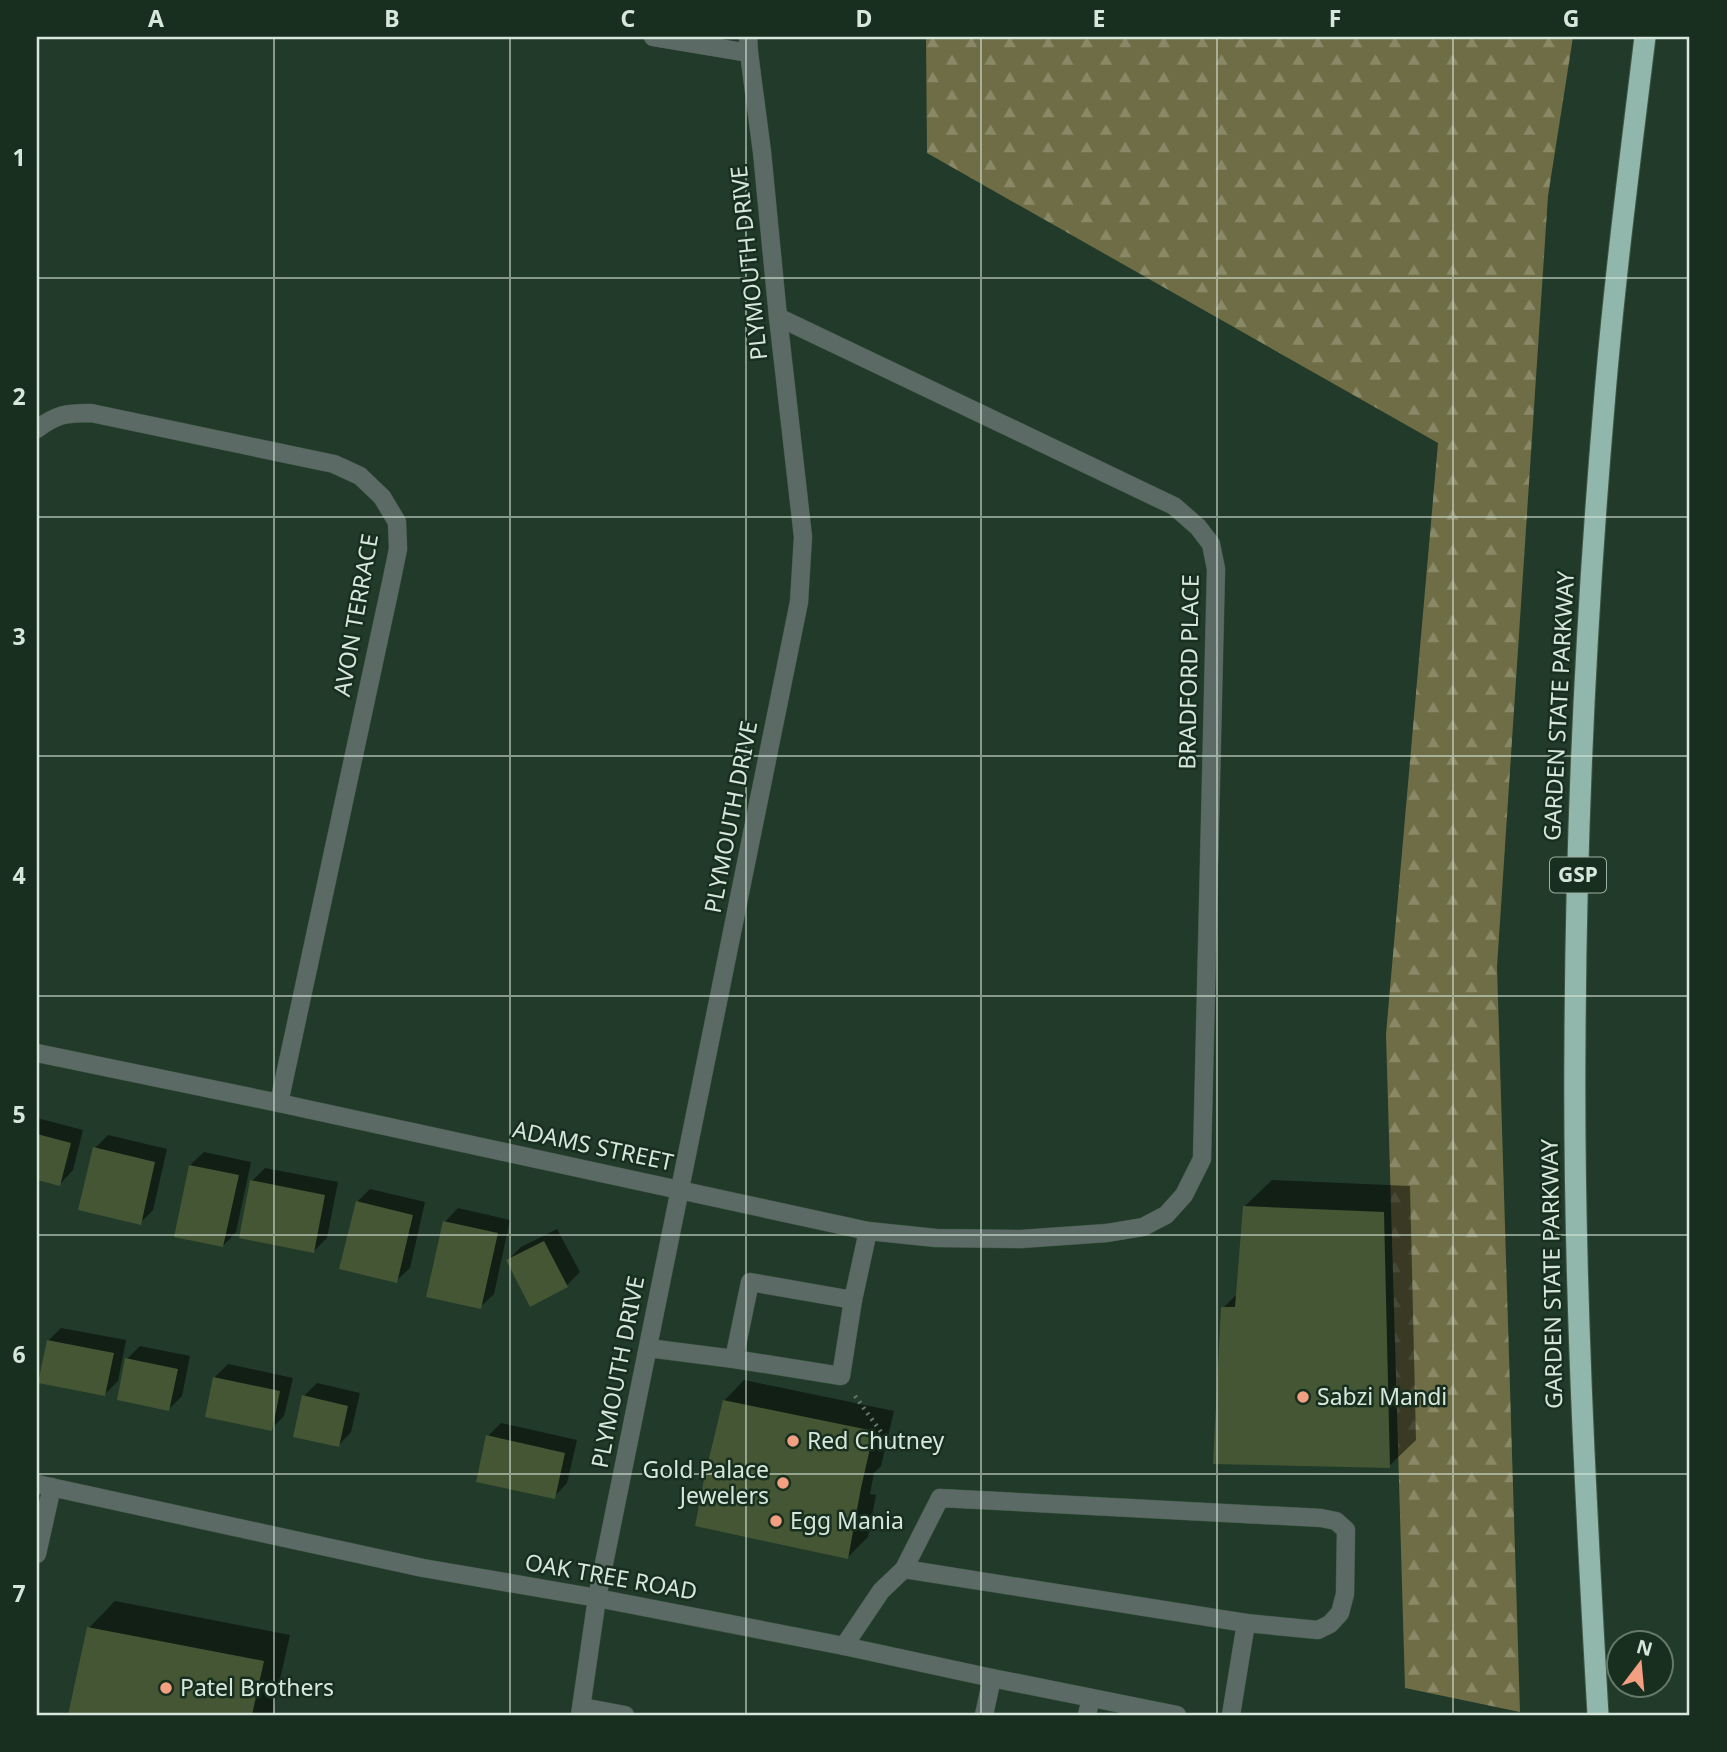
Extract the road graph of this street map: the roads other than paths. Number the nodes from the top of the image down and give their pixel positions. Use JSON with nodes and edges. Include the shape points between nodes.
{"nodes":[{"id":1,"x":653,"y":37,"type":"edge"},
{"id":2,"x":1645,"y":37,"type":"edge"},
{"id":3,"x":749,"y":45,"type":"edge"},
{"id":4,"x":778,"y":317,"type":"junction"},
{"id":5,"x":37,"y":429,"type":"edge"},
{"id":6,"x":37,"y":1054,"type":"edge"},
{"id":7,"x":279,"y":1103,"type":"junction"},
{"id":8,"x":680,"y":1190,"type":"junction"},
{"id":9,"x":1143,"y":1227,"type":"joint"},
{"id":10,"x":868,"y":1231,"type":"junction"},
{"id":11,"x":853,"y":1300,"type":"junction"},
{"id":12,"x":649,"y":1348,"type":"junction"},
{"id":13,"x":734,"y":1359,"type":"junction"},
{"id":14,"x":44,"y":1486,"type":"edge"},
{"id":15,"x":37,"y":1554,"type":"edge"},
{"id":16,"x":904,"y":1569,"type":"junction"},
{"id":17,"x":597,"y":1598,"type":"junction"},
{"id":18,"x":1246,"y":1623,"type":"junction"},
{"id":19,"x":844,"y":1646,"type":"junction"},
{"id":20,"x":992,"y":1678,"type":"junction"},
{"id":21,"x":1089,"y":1707,"type":"edge"},
{"id":22,"x":581,"y":1711,"type":"edge"},
{"id":23,"x":625,"y":1715,"type":"edge"},
{"id":24,"x":984,"y":1715,"type":"edge"},
{"id":25,"x":1177,"y":1715,"type":"edge"},
{"id":26,"x":1231,"y":1715,"type":"edge"},
{"id":27,"x":1598,"y":1715,"type":"edge"}],
"edges":[{"from":1,"to":3,"type":"street"},
{"from":2,"to":27,"type":"highway","name":"GARDEN STATE PARKWAY","number":"GSP","via":[[1604,405],[1580,787],[1575,1168],[1581,1418]]},
{"from":3,"to":4,"type":"street","name":"PLYMOUTH DRIVE"},
{"from":4,"to":8,"type":"street","name":"PLYMOUTH DRIVE","via":[[803,537],[799,602]]},
{"from":4,"to":9,"type":"street","name":"BRADFORD PLACE","via":[[1174,506],[1210,544],[1216,569],[1202,1159],[1184,1195],[1166,1215]]},
{"from":5,"to":7,"type":"street","name":"AVON TERRACE","via":[[69,413],[91,413],[334,464],[375,489],[397,522],[394,572]]},
{"from":6,"to":7,"type":"street","name":"ADAMS STREET"},
{"from":7,"to":8,"type":"street","name":"ADAMS STREET"},
{"from":8,"to":10,"type":"street","name":"ADAMS STREET"},
{"from":8,"to":12,"type":"street","name":"PLYMOUTH DRIVE"},
{"from":9,"to":10,"type":"street","name":"ADAMS STREET","via":[[1021,1240]]},
{"from":10,"to":11,"type":"street"},
{"from":11,"to":13,"type":"street","via":[[750,1282]]},
{"from":11,"to":13,"type":"street","via":[[841,1377]]},
{"from":12,"to":13,"type":"street"},
{"from":12,"to":17,"type":"street","name":"PLYMOUTH DRIVE"},
{"from":14,"to":15,"type":"street"},
{"from":14,"to":17,"type":"street","name":"OAK TREE ROAD","via":[[423,1568]]},
{"from":16,"to":18,"type":"street"},
{"from":16,"to":18,"type":"street","via":[[940,1497],[1321,1518],[1336,1521],[1346,1530],[1345,1594],[1340,1613],[1330,1624],[1318,1630]]},
{"from":16,"to":19,"type":"street","via":[[881,1591]]},
{"from":17,"to":19,"type":"street","name":"OAK TREE ROAD"},
{"from":17,"to":22,"type":"street","name":"PLYMOUTH DRIVE"},
{"from":18,"to":26,"type":"street"},
{"from":19,"to":20,"type":"street","name":"OAK TREE ROAD"},
{"from":20,"to":21,"type":"street","name":"OAK TREE ROAD"},
{"from":20,"to":24,"type":"street"},
{"from":21,"to":25,"type":"street","name":"OAK TREE ROAD"},
{"from":22,"to":23,"type":"street"}]}
